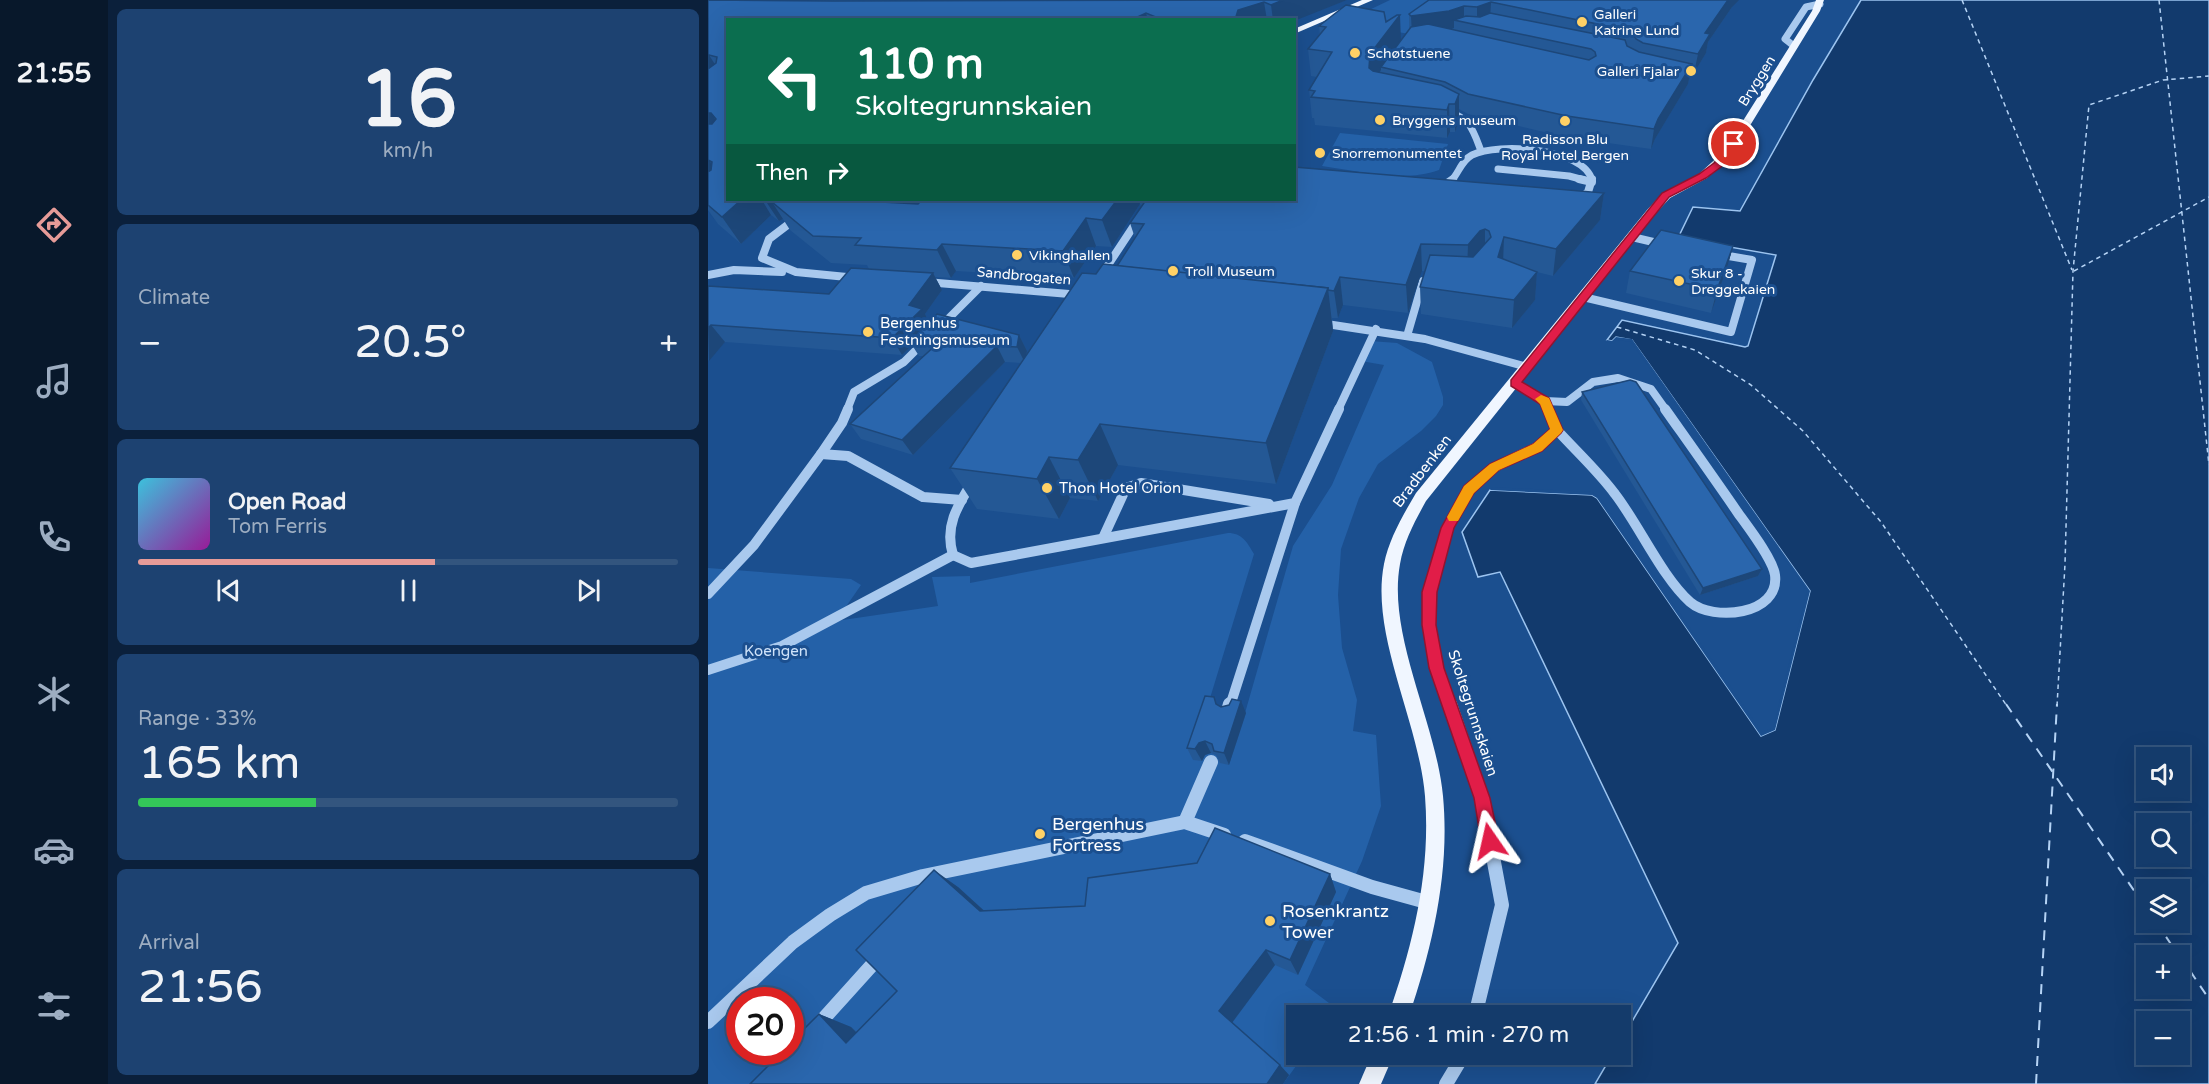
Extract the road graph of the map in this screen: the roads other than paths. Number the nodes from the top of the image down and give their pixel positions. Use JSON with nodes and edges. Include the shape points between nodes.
{"nodes":[{"id":1,"x":1369,"y":0,"type":"edge"},
{"id":2,"x":1820,"y":2,"type":"edge"},
{"id":3,"x":1296,"y":31,"type":"edge"},
{"id":4,"x":1442,"y":109,"type":"edge"},
{"id":5,"x":1481,"y":152,"type":"junction"},
{"id":6,"x":1498,"y":169,"type":"dead end"},
{"id":7,"x":1592,"y":182,"type":"junction"},
{"id":8,"x":1444,"y":186,"type":"junction"},
{"id":9,"x":1432,"y":188,"type":"edge"},
{"id":10,"x":1453,"y":190,"type":"edge"},
{"id":11,"x":1150,"y":201,"type":"edge"},
{"id":12,"x":1566,"y":204,"type":"edge"},
{"id":13,"x":803,"y":214,"type":"edge"},
{"id":14,"x":1632,"y":237,"type":"junction"},
{"id":15,"x":1682,"y":248,"type":"edge"},
{"id":16,"x":1705,"y":252,"type":"edge"},
{"id":17,"x":798,"y":273,"type":"junction"},
{"id":18,"x":708,"y":275,"type":"edge"},
{"id":19,"x":1426,"y":276,"type":"edge"},
{"id":20,"x":870,"y":278,"type":"edge"},
{"id":21,"x":919,"y":281,"type":"edge"},
{"id":22,"x":981,"y":286,"type":"junction"},
{"id":23,"x":1091,"y":292,"type":"junction"},
{"id":24,"x":1583,"y":297,"type":"junction"},
{"id":25,"x":1084,"y":306,"type":"edge"},
{"id":26,"x":1309,"y":322,"type":"edge"},
{"id":27,"x":1376,"y":329,"type":"junction"},
{"id":28,"x":1407,"y":336,"type":"junction"},
{"id":29,"x":1527,"y":367,"type":"junction"},
{"id":30,"x":1515,"y":383,"type":"junction"},
{"id":31,"x":1545,"y":401,"type":"junction"},
{"id":32,"x":1557,"y":430,"type":"junction"},
{"id":33,"x":821,"y":454,"type":"junction"},
{"id":34,"x":981,"y":470,"type":"edge"},
{"id":35,"x":962,"y":500,"type":"junction"},
{"id":36,"x":1295,"y":502,"type":"junction"},
{"id":37,"x":1278,"y":505,"type":"junction"},
{"id":38,"x":1103,"y":538,"type":"junction"},
{"id":39,"x":953,"y":555,"type":"junction"},
{"id":40,"x":708,"y":594,"type":"edge"},
{"id":41,"x":708,"y":670,"type":"edge"},
{"id":42,"x":1228,"y":711,"type":"edge"},
{"id":43,"x":1210,"y":762,"type":"edge"},
{"id":44,"x":1185,"y":822,"type":"junction"},
{"id":45,"x":961,"y":868,"type":"junction"},
{"id":46,"x":945,"y":885,"type":"edge"},
{"id":47,"x":1430,"y":903,"type":"junction"},
{"id":48,"x":891,"y":944,"type":"edge"},
{"id":49,"x":1402,"y":1005,"type":"edge"},
{"id":50,"x":1478,"y":1005,"type":"edge"},
{"id":51,"x":708,"y":1022,"type":"edge"},
{"id":52,"x":809,"y":1035,"type":"edge"},
{"id":53,"x":1378,"y":1065,"type":"edge"},
{"id":54,"x":1457,"y":1065,"type":"edge"},
{"id":55,"x":1370,"y":1084,"type":"edge"},
{"id":56,"x":1446,"y":1084,"type":"edge"}],
"edges":[{"from":1,"to":3,"type":"main road"},
{"from":2,"to":14,"type":"main road","name":"Bryggen","via":[[1728,153],[1703,176],[1666,195]]},
{"from":4,"to":5,"type":"street","via":[[1464,117],[1474,127]]},
{"from":5,"to":7,"type":"street","via":[[1563,155],[1588,166]]},
{"from":5,"to":8,"type":"street","via":[[1462,162],[1456,178]]},
{"from":6,"to":7,"type":"street"},
{"from":7,"to":12,"type":"street","via":[[1588,194]]},
{"from":8,"to":9,"type":"street"},
{"from":8,"to":10,"type":"street"},
{"from":11,"to":23,"type":"street"},
{"from":13,"to":17,"type":"street","via":[[769,239],[762,249],[762,258]]},
{"from":14,"to":15,"type":"street"},
{"from":14,"to":24,"type":"main road","name":"Bryggen"},
{"from":16,"to":24,"type":"street","via":[[1752,260],[1731,332]]},
{"from":17,"to":18,"type":"street","via":[[734,270]]},
{"from":17,"to":20,"type":"street"},
{"from":19,"to":28,"type":"street"},
{"from":21,"to":22,"type":"street","name":"Sandbrogaten"},
{"from":22,"to":23,"type":"street","name":"Sandbrogaten"},
{"from":22,"to":33,"type":"street","via":[[904,362],[854,392],[842,423]]},
{"from":23,"to":25,"type":"street"},
{"from":24,"to":29,"type":"main road","name":"Bradbenken"},
{"from":26,"to":27,"type":"street"},
{"from":27,"to":28,"type":"street"},
{"from":27,"to":36,"type":"street"},
{"from":28,"to":29,"type":"street","via":[[1478,351]]},
{"from":29,"to":30,"type":"main road","name":"Bradbenken"},
{"from":30,"to":31,"type":"street"},
{"from":30,"to":47,"type":"main road","name":"Bradbenken","via":[[1421,498],[1404,525],[1392,564],[1390,599],[1395,640],[1425,741],[1434,796],[1436,853]]},
{"from":31,"to":32,"type":"street"},
{"from":31,"to":32,"type":"street","via":[[1565,403],[1584,387],[1608,378],[1638,382],[1652,389],[1760,544],[1775,573],[1773,590],[1763,602],[1731,614],[1707,611],[1691,603],[1615,493]]},
{"from":32,"to":50,"type":"street","name":"Skoltegrunnskaien","via":[[1537,447],[1495,467],[1469,489],[1447,528],[1430,592],[1429,625],[1437,668],[1482,798],[1502,905]]},
{"from":33,"to":35,"type":"street","via":[[848,456],[923,497]]},
{"from":33,"to":40,"type":"street","via":[[754,544]]},
{"from":34,"to":35,"type":"street"},
{"from":35,"to":39,"type":"street","via":[[951,519],[948,543]]},
{"from":36,"to":37,"type":"street"},
{"from":36,"to":42,"type":"street"},
{"from":37,"to":38,"type":"street"},
{"from":37,"to":38,"type":"street","via":[[1141,483],[1126,488]]},
{"from":38,"to":39,"type":"street","via":[[971,563]]},
{"from":39,"to":41,"type":"street","via":[[782,646]]},
{"from":43,"to":44,"type":"street"},
{"from":44,"to":45,"type":"street"},
{"from":44,"to":47,"type":"street"},
{"from":45,"to":46,"type":"street"},
{"from":45,"to":51,"type":"street","via":[[886,886],[850,902],[743,985]]},
{"from":47,"to":49,"type":"main road","name":"Bradbenken"},
{"from":48,"to":52,"type":"street"},
{"from":53,"to":55,"type":"main road"},
{"from":54,"to":56,"type":"street"}]}
